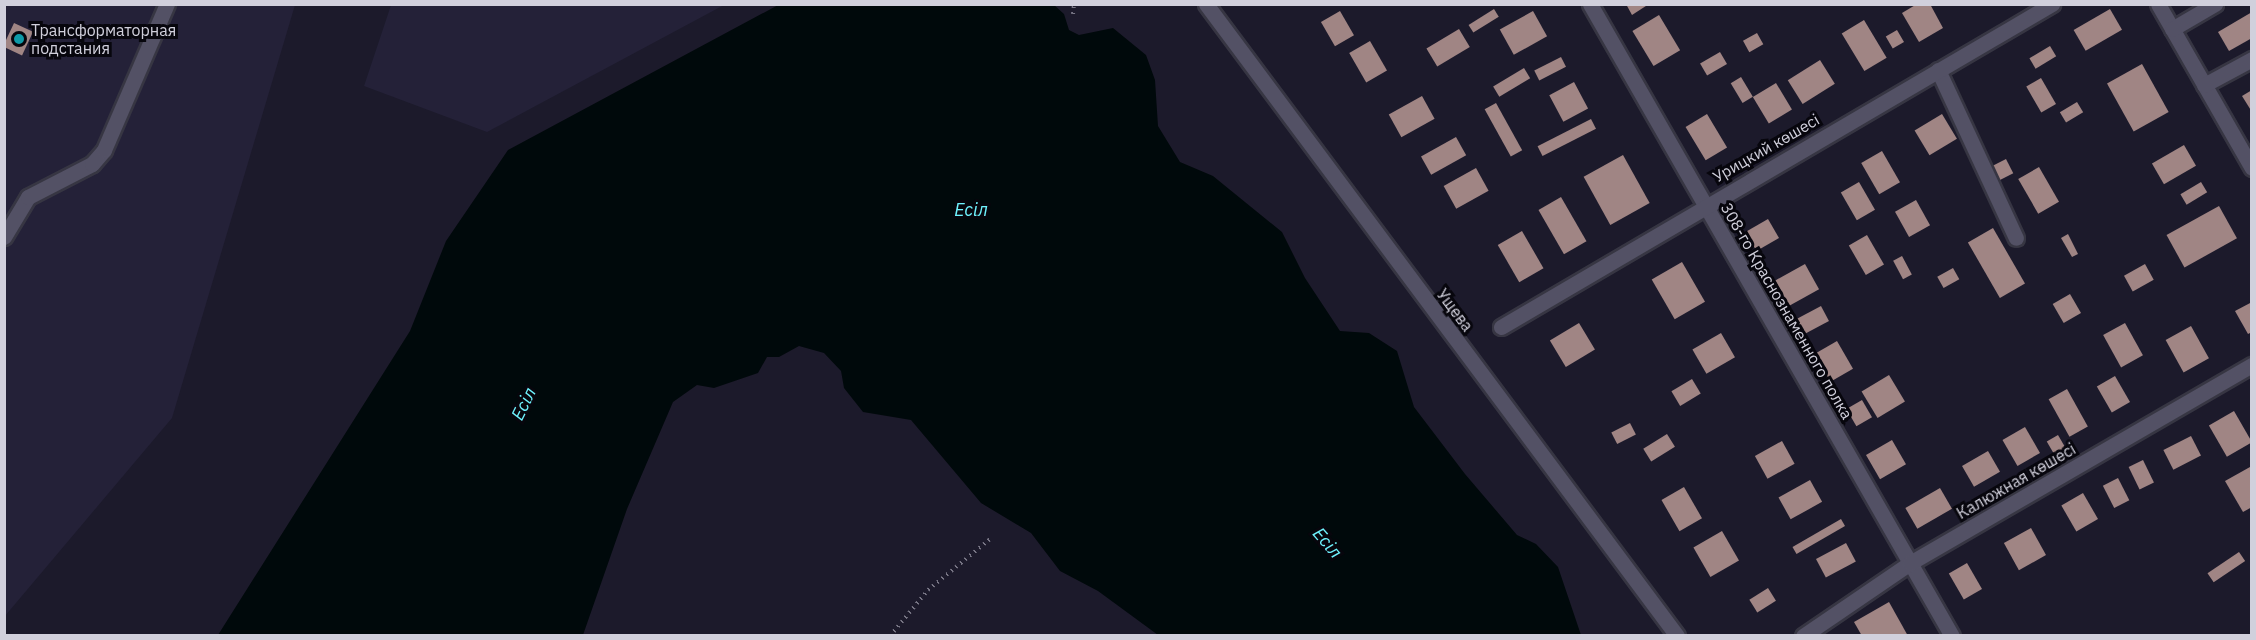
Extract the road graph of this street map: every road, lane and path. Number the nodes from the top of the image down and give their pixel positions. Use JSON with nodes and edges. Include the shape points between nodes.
{"nodes":[{"id":1,"x":167,"y":4,"type":"edge"},
{"id":2,"x":1074,"y":4,"type":"edge"},
{"id":3,"x":1206,"y":4,"type":"edge"},
{"id":4,"x":1590,"y":4,"type":"edge"},
{"id":5,"x":2052,"y":4,"type":"edge"},
{"id":6,"x":2158,"y":4,"type":"edge"},
{"id":7,"x":2215,"y":4,"type":"edge"},
{"id":8,"x":1073,"y":14,"type":"dead end"},
{"id":9,"x":2172,"y":29,"type":"junction"},
{"id":10,"x":2252,"y":59,"type":"edge"},
{"id":11,"x":1938,"y":70,"type":"junction"},
{"id":12,"x":2204,"y":85,"type":"junction"},
{"id":13,"x":2252,"y":168,"type":"edge"},
{"id":14,"x":1705,"y":205,"type":"junction"},
{"id":15,"x":4,"y":237,"type":"edge"},
{"id":16,"x":2016,"y":238,"type":"dead end"},
{"id":17,"x":1501,"y":327,"type":"dead end"},
{"id":18,"x":2252,"y":365,"type":"edge"},
{"id":19,"x":990,"y":538,"type":"dead end"},
{"id":20,"x":1911,"y":563,"type":"junction"},
{"id":21,"x":890,"y":636,"type":"edge"},
{"id":22,"x":1677,"y":636,"type":"edge"},
{"id":23,"x":1803,"y":636,"type":"edge"},
{"id":24,"x":1952,"y":636,"type":"edge"}],
"edges":[{"from":1,"to":15,"type":"street","via":[[104,150],[92,164],[28,197]]},
{"from":2,"to":8,"type":"path"},
{"from":3,"to":22,"type":"street","name":"Ущева"},
{"from":4,"to":14,"type":"street","name":"308-го Краснознаменного полка"},
{"from":5,"to":11,"type":"street","name":"Урицкий көшесі"},
{"from":6,"to":9,"type":"street"},
{"from":7,"to":9,"type":"street"},
{"from":9,"to":12,"type":"street"},
{"from":10,"to":12,"type":"street"},
{"from":11,"to":14,"type":"street","name":"Урицкий көшесі"},
{"from":11,"to":16,"type":"street"},
{"from":12,"to":13,"type":"street"},
{"from":14,"to":17,"type":"street","name":"Урицкий көшесі"},
{"from":14,"to":20,"type":"street","name":"308-го Краснознаменного полка"},
{"from":18,"to":20,"type":"street","name":"Калюжная көшесі"},
{"from":19,"to":21,"type":"path","via":[[928,590]]},
{"from":20,"to":23,"type":"street","name":"Калюжная көшесі"},
{"from":20,"to":24,"type":"street","name":"308-го Краснознаменного полка"}]}
